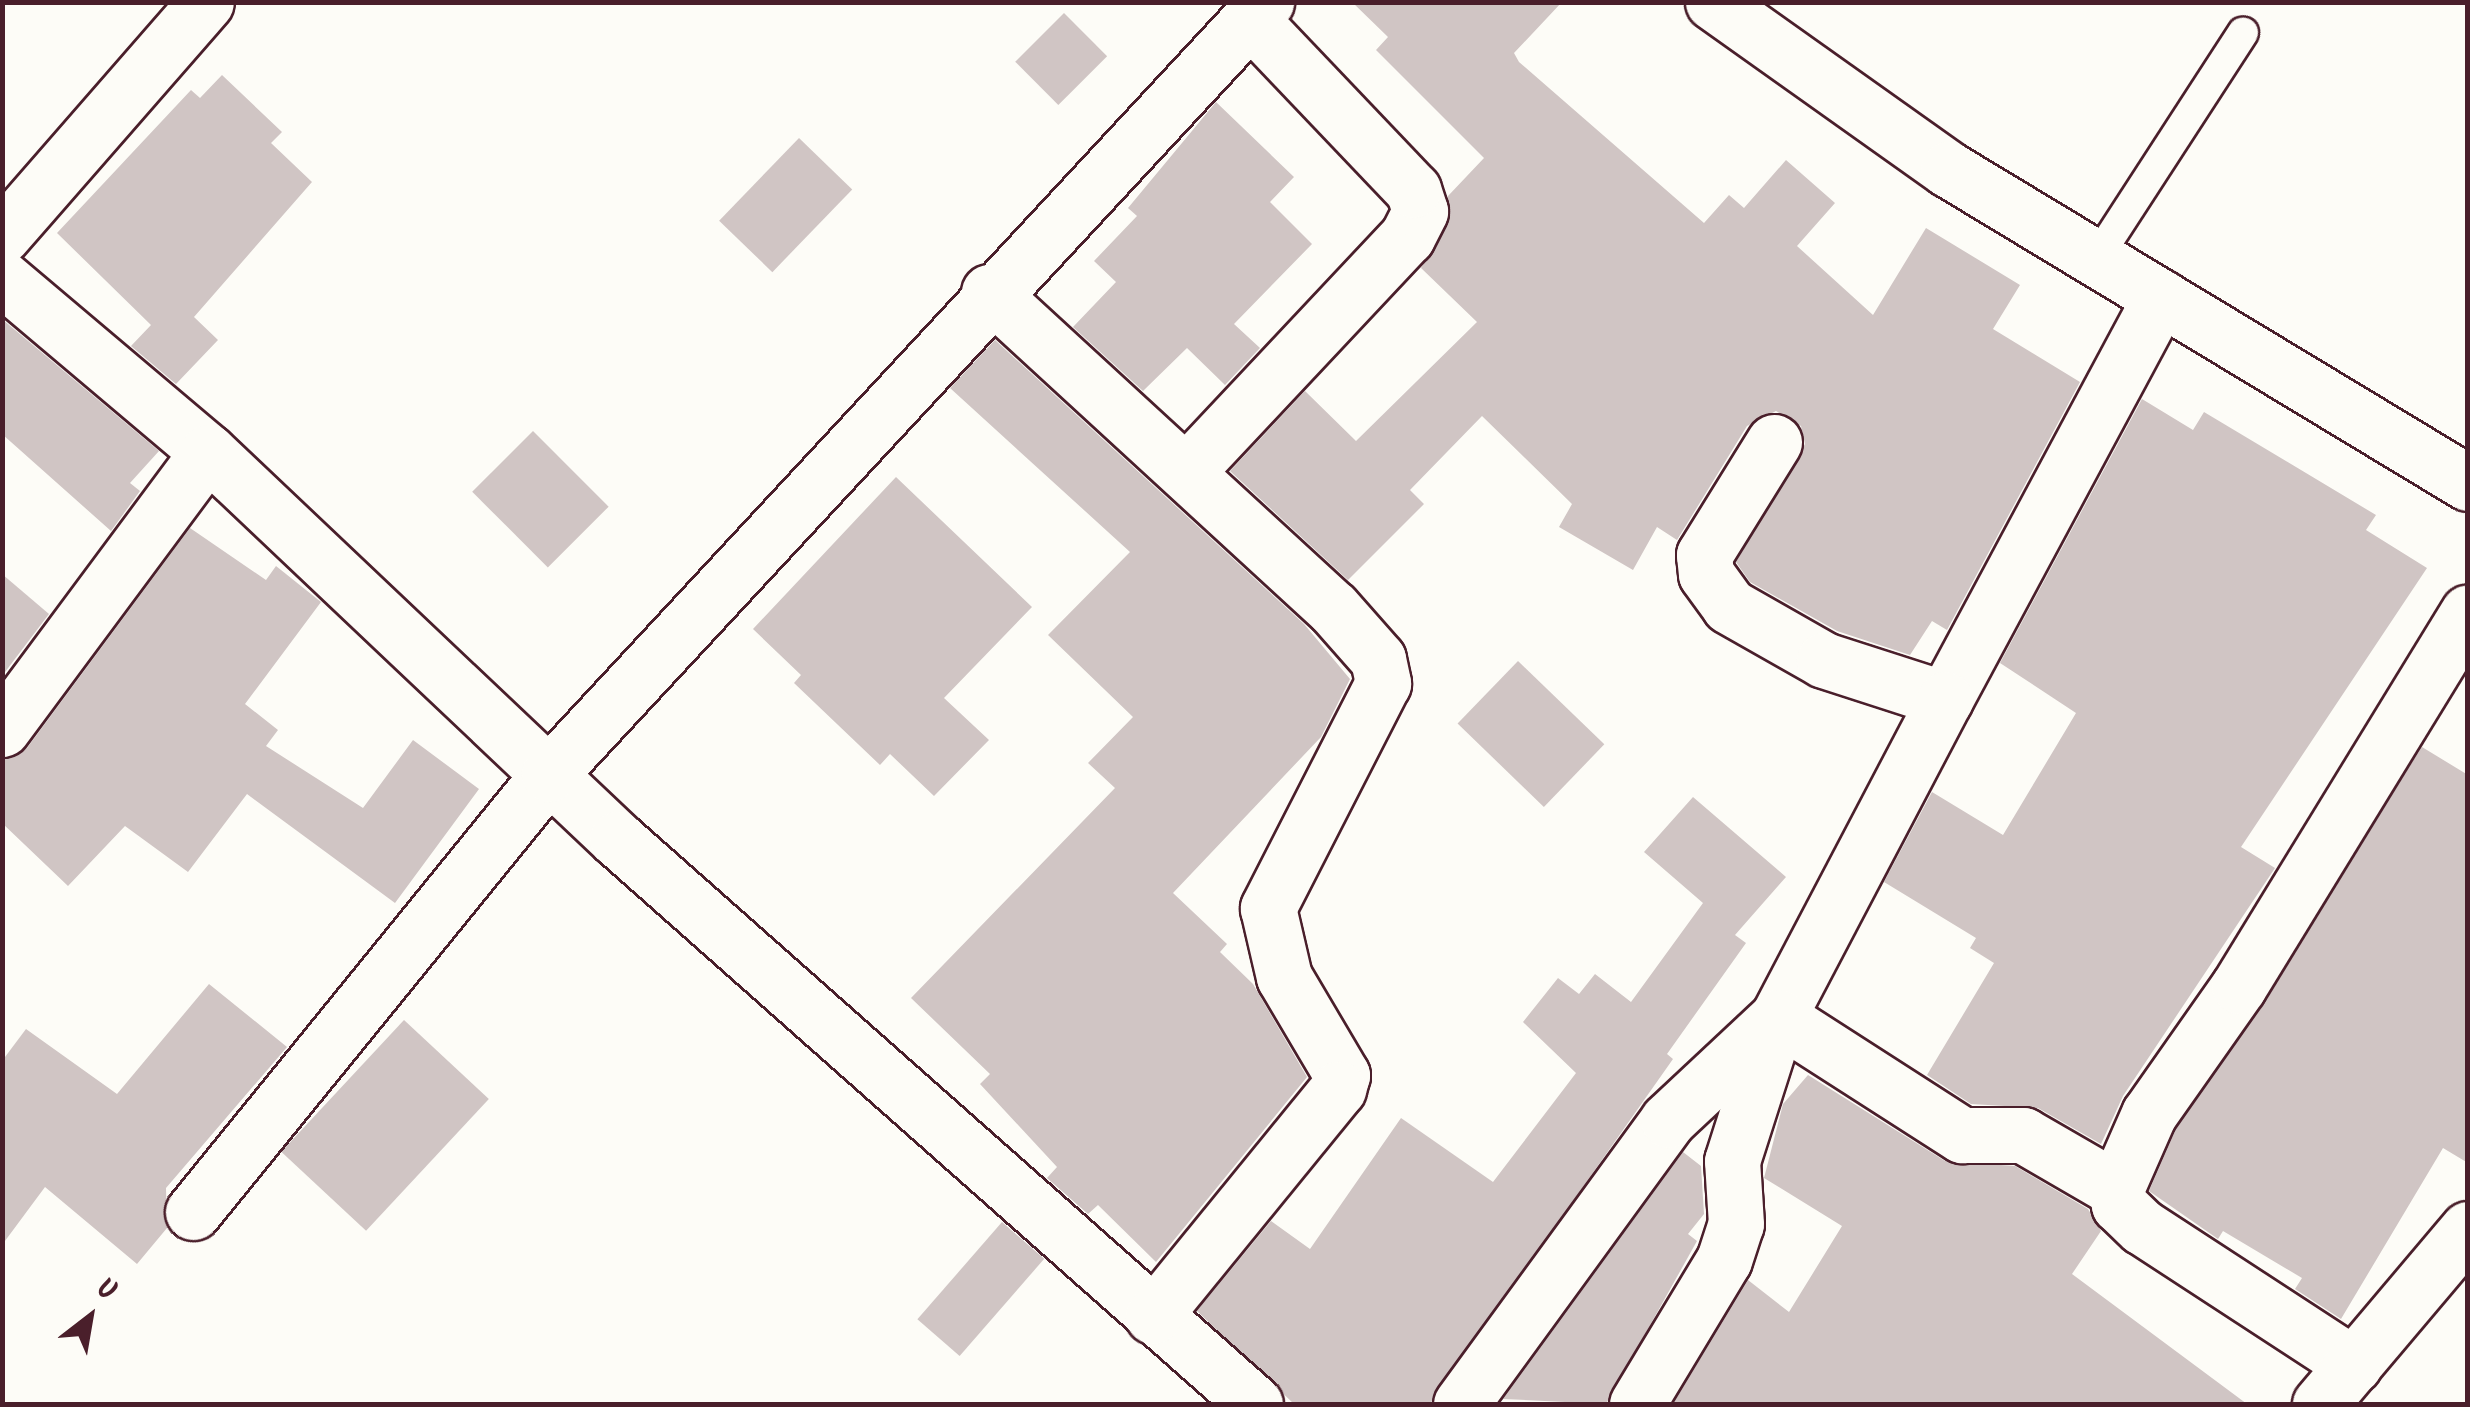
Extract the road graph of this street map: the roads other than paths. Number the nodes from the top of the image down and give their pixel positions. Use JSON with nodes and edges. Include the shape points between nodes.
{"nodes":[{"id":1,"x":206,"y":2,"type":"edge"},
{"id":2,"x":1713,"y":2,"type":"edge"},
{"id":3,"x":1258,"y":11,"type":"edge"},
{"id":4,"x":2243,"y":33,"type":"dead end"},
{"id":5,"x":2,"y":236,"type":"edge"},
{"id":6,"x":2096,"y":259,"type":"junction"},
{"id":7,"x":2,"y":278,"type":"edge"},
{"id":8,"x":988,"y":292,"type":"junction"},
{"id":9,"x":2160,"y":297,"type":"junction"},
{"id":10,"x":1774,"y":442,"type":"dead end"},
{"id":11,"x":208,"y":452,"type":"junction"},
{"id":12,"x":1186,"y":472,"type":"junction"},
{"id":13,"x":2468,"y":484,"type":"edge"},
{"id":14,"x":2468,"y":613,"type":"edge"},
{"id":15,"x":1945,"y":698,"type":"junction"},
{"id":16,"x":2,"y":729,"type":"edge"},
{"id":17,"x":549,"y":774,"type":"junction"},
{"id":18,"x":1778,"y":1017,"type":"junction"},
{"id":19,"x":2116,"y":1188,"type":"junction"},
{"id":20,"x":193,"y":1212,"type":"dead end"},
{"id":21,"x":2468,"y":1228,"type":"edge"},
{"id":22,"x":1152,"y":1316,"type":"junction"},
{"id":23,"x":2337,"y":1384,"type":"edge"},
{"id":24,"x":1255,"y":1404,"type":"edge"},
{"id":25,"x":1461,"y":1404,"type":"edge"},
{"id":26,"x":1637,"y":1404,"type":"edge"}],
"edges":[{"from":1,"to":5,"type":"street"},
{"from":2,"to":6,"type":"street","via":[[1932,158]]},
{"from":3,"to":8,"type":"street"},
{"from":3,"to":12,"type":"street","via":[[1414,190],[1420,211],[1407,237]]},
{"from":4,"to":6,"type":"lane"},
{"from":6,"to":9,"type":"street"},
{"from":7,"to":11,"type":"street"},
{"from":8,"to":12,"type":"street"},
{"from":8,"to":17,"type":"street"},
{"from":9,"to":13,"type":"street"},
{"from":9,"to":15,"type":"street"},
{"from":10,"to":15,"type":"street","via":[[1704,555],[1706,574],[1729,606],[1824,660]]},
{"from":11,"to":16,"type":"street"},
{"from":11,"to":17,"type":"street"},
{"from":12,"to":22,"type":"street","via":[[1333,608],[1378,659],[1383,684],[1268,908],[1284,977],[1342,1075],[1338,1089]]},
{"from":14,"to":19,"type":"street","via":[[2239,986],[2150,1114]]},
{"from":15,"to":18,"type":"street"},
{"from":17,"to":20,"type":"street"},
{"from":17,"to":22,"type":"street"},
{"from":18,"to":19,"type":"street","via":[[1962,1135],[2023,1135]]},
{"from":18,"to":25,"type":"street","via":[[1659,1131]]},
{"from":18,"to":26,"type":"street","via":[[1732,1161],[1736,1224],[1724,1260]]},
{"from":19,"to":23,"type":"street","via":[[2119,1206],[2142,1227]]},
{"from":21,"to":23,"type":"street"},
{"from":22,"to":24,"type":"street"}]}
